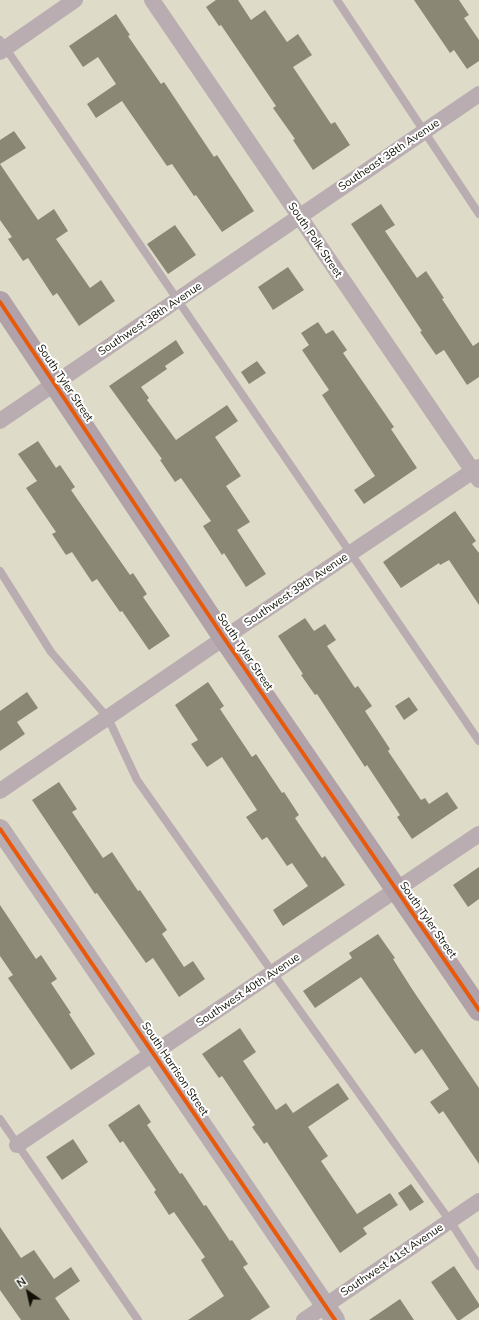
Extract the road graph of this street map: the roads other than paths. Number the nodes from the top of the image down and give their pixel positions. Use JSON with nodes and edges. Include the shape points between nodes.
{"nodes":[{"id":1,"x":76,"y":0,"type":"edge"},
{"id":2,"x":152,"y":0,"type":"edge"},
{"id":3,"x":337,"y":0,"type":"edge"},
{"id":4,"x":2,"y":47,"type":"edge"},
{"id":5,"x":479,"y":94,"type":"edge"},
{"id":6,"x":424,"y":131,"type":"junction"},
{"id":7,"x":479,"y":214,"type":"edge"},
{"id":8,"x":299,"y":216,"type":"junction"},
{"id":9,"x":177,"y":300,"type":"junction"},
{"id":10,"x":0,"y":302,"type":"edge"},
{"id":11,"x":55,"y":384,"type":"junction"},
{"id":12,"x":0,"y":421,"type":"edge"},
{"id":13,"x":477,"y":473,"type":"edge"},
{"id":14,"x":351,"y":553,"type":"junction"},
{"id":15,"x":0,"y":572,"type":"edge"},
{"id":16,"x":224,"y":638,"type":"junction"},
{"id":17,"x":108,"y":718,"type":"junction"},
{"id":18,"x":479,"y":741,"type":"edge"},
{"id":19,"x":0,"y":791,"type":"edge"},
{"id":20,"x":0,"y":829,"type":"edge"},
{"id":21,"x":479,"y":834,"type":"edge"},
{"id":22,"x":396,"y":891,"type":"junction"},
{"id":23,"x":272,"y":973,"type":"junction"},
{"id":24,"x":479,"y":1010,"type":"edge"},
{"id":25,"x":153,"y":1053,"type":"junction"},
{"id":26,"x":0,"y":1119,"type":"edge"},
{"id":27,"x":17,"y":1145,"type":"junction"},
{"id":28,"x":479,"y":1201,"type":"edge"},
{"id":29,"x":450,"y":1221,"type":"junction"},
{"id":30,"x":479,"y":1266,"type":"edge"},
{"id":31,"x":330,"y":1312,"type":"edge"},
{"id":32,"x":138,"y":1320,"type":"edge"},
{"id":33,"x":304,"y":1320,"type":"edge"}],
"edges":[{"from":1,"to":4,"type":"street"},
{"from":2,"to":8,"type":"street","name":"South Polk Street"},
{"from":3,"to":6,"type":"lane"},
{"from":4,"to":9,"type":"lane"},
{"from":5,"to":6,"type":"street","name":"Southeast 38th Avenue"},
{"from":6,"to":7,"type":"lane"},
{"from":6,"to":8,"type":"street","name":"Southeast 38th Avenue"},
{"from":8,"to":9,"type":"street","name":"Southwest 38th Avenue"},
{"from":8,"to":13,"type":"street","name":"South Polk Street"},
{"from":9,"to":11,"type":"street","name":"Southwest 38th Avenue"},
{"from":9,"to":14,"type":"lane"},
{"from":10,"to":11,"type":"main road","name":"South Tyler Street"},
{"from":11,"to":12,"type":"street","name":"Southwest 38th Avenue"},
{"from":11,"to":16,"type":"main road","name":"South Tyler Street"},
{"from":13,"to":14,"type":"street","name":"Southwest 39th Avenue"},
{"from":14,"to":16,"type":"street","name":"Southwest 39th Avenue"},
{"from":14,"to":18,"type":"lane"},
{"from":15,"to":17,"type":"lane","via":[[51,652]]},
{"from":16,"to":17,"type":"street","name":"Southwest 39th Avenue"},
{"from":16,"to":22,"type":"main road","name":"South Tyler Street"},
{"from":17,"to":19,"type":"street","name":"Southwest 39th Avenue"},
{"from":17,"to":23,"type":"lane","via":[[137,780]]},
{"from":20,"to":25,"type":"street","name":"South Harrison Street"},
{"from":21,"to":22,"type":"street","name":"Southwest 40th Avenue"},
{"from":22,"to":23,"type":"street","name":"Southwest 40th Avenue"},
{"from":22,"to":24,"type":"main road","name":"South Tyler Street"},
{"from":23,"to":25,"type":"street","name":"Southwest 40th Avenue"},
{"from":23,"to":29,"type":"lane"},
{"from":25,"to":27,"type":"street","name":"Southwest 40th Avenue"},
{"from":25,"to":31,"type":"street","name":"South Harrison Street"},
{"from":26,"to":27,"type":"lane"},
{"from":27,"to":32,"type":"lane"},
{"from":28,"to":29,"type":"street","name":"Southwest 41st Avenue"},
{"from":29,"to":30,"type":"lane"},
{"from":29,"to":31,"type":"street","name":"Southwest 41st Avenue"},
{"from":31,"to":33,"type":"street","name":"Southwest 41st Avenue"}]}
